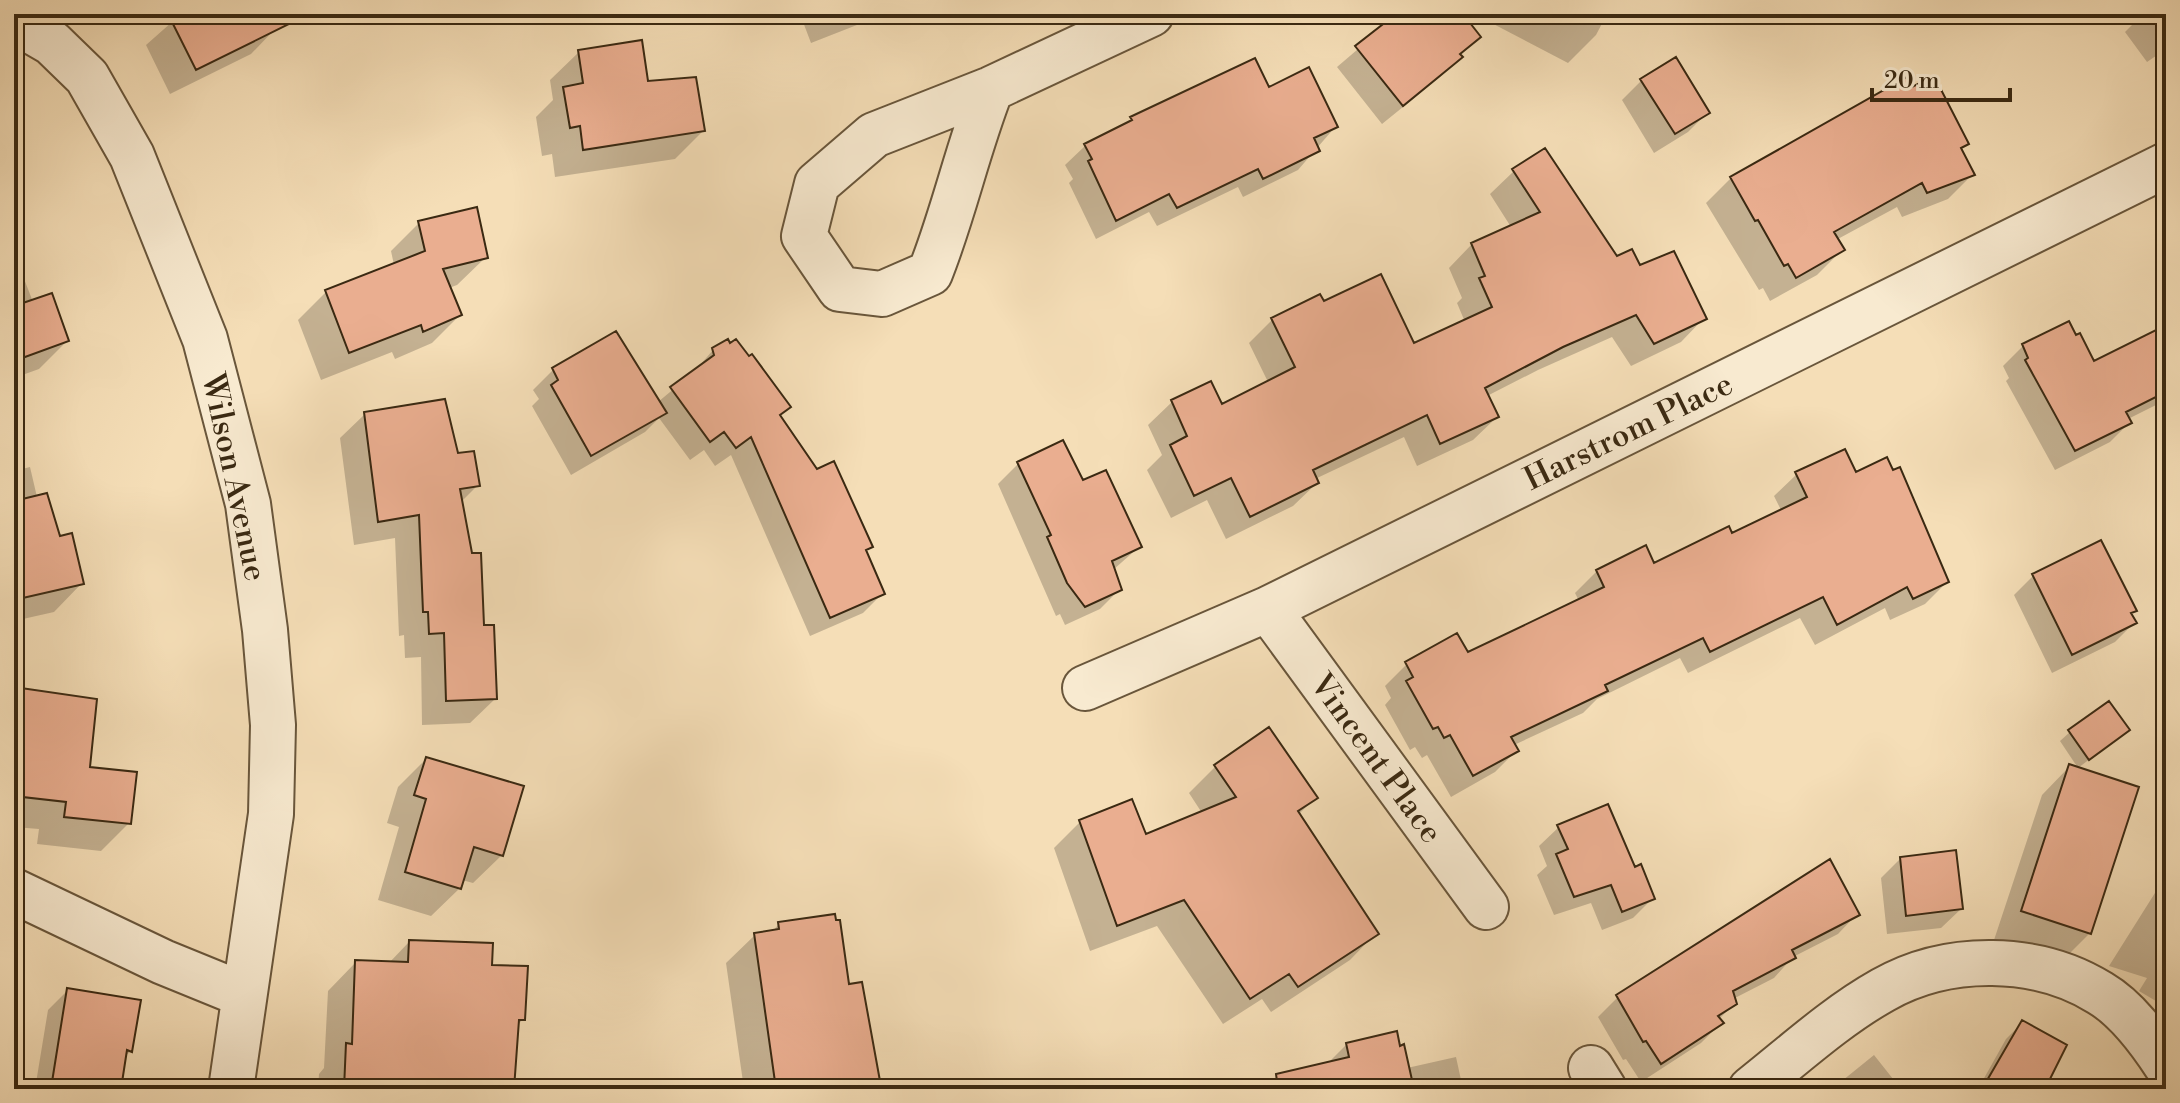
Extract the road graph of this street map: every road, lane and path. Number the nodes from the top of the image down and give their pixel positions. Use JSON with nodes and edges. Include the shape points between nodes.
{"nodes":[{"id":1,"x":1151,"y":14,"type":"edge"},
{"id":2,"x":14,"y":21,"type":"edge"},
{"id":3,"x":991,"y":89,"type":"junction"},
{"id":4,"x":2166,"y":165,"type":"edge"},
{"id":5,"x":1268,"y":609,"type":"junction"},
{"id":6,"x":1085,"y":688,"type":"dead end"},
{"id":7,"x":14,"y":891,"type":"edge"},
{"id":8,"x":1486,"y":907,"type":"dead end"},
{"id":9,"x":244,"y":995,"type":"junction"},
{"id":10,"x":2166,"y":1065,"type":"edge"},
{"id":11,"x":231,"y":1089,"type":"edge"},
{"id":12,"x":1751,"y":1089,"type":"edge"}],
"edges":[{"from":1,"to":3,"type":"street"},
{"from":2,"to":9,"type":"street","name":"Wilson Avenue","via":[[52,43],[87,77],[132,156],[205,339],[248,504],[273,725],[271,814]]},
{"from":3,"to":3,"type":"street","via":[[874,135],[817,184],[804,236],[840,289],[882,294],[930,273],[949,224],[967,148]]},
{"from":4,"to":5,"type":"street","name":"Harstrom Place"},
{"from":5,"to":6,"type":"street","name":"Harstrom Place"},
{"from":5,"to":8,"type":"street","name":"Vincent Place"},
{"from":7,"to":9,"type":"street"},
{"from":9,"to":11,"type":"street","name":"Wilson Avenue"},
{"from":10,"to":12,"type":"street","via":[[2103,994],[2073,979],[2022,965],[1973,963],[1929,970],[1885,989]]}]}
